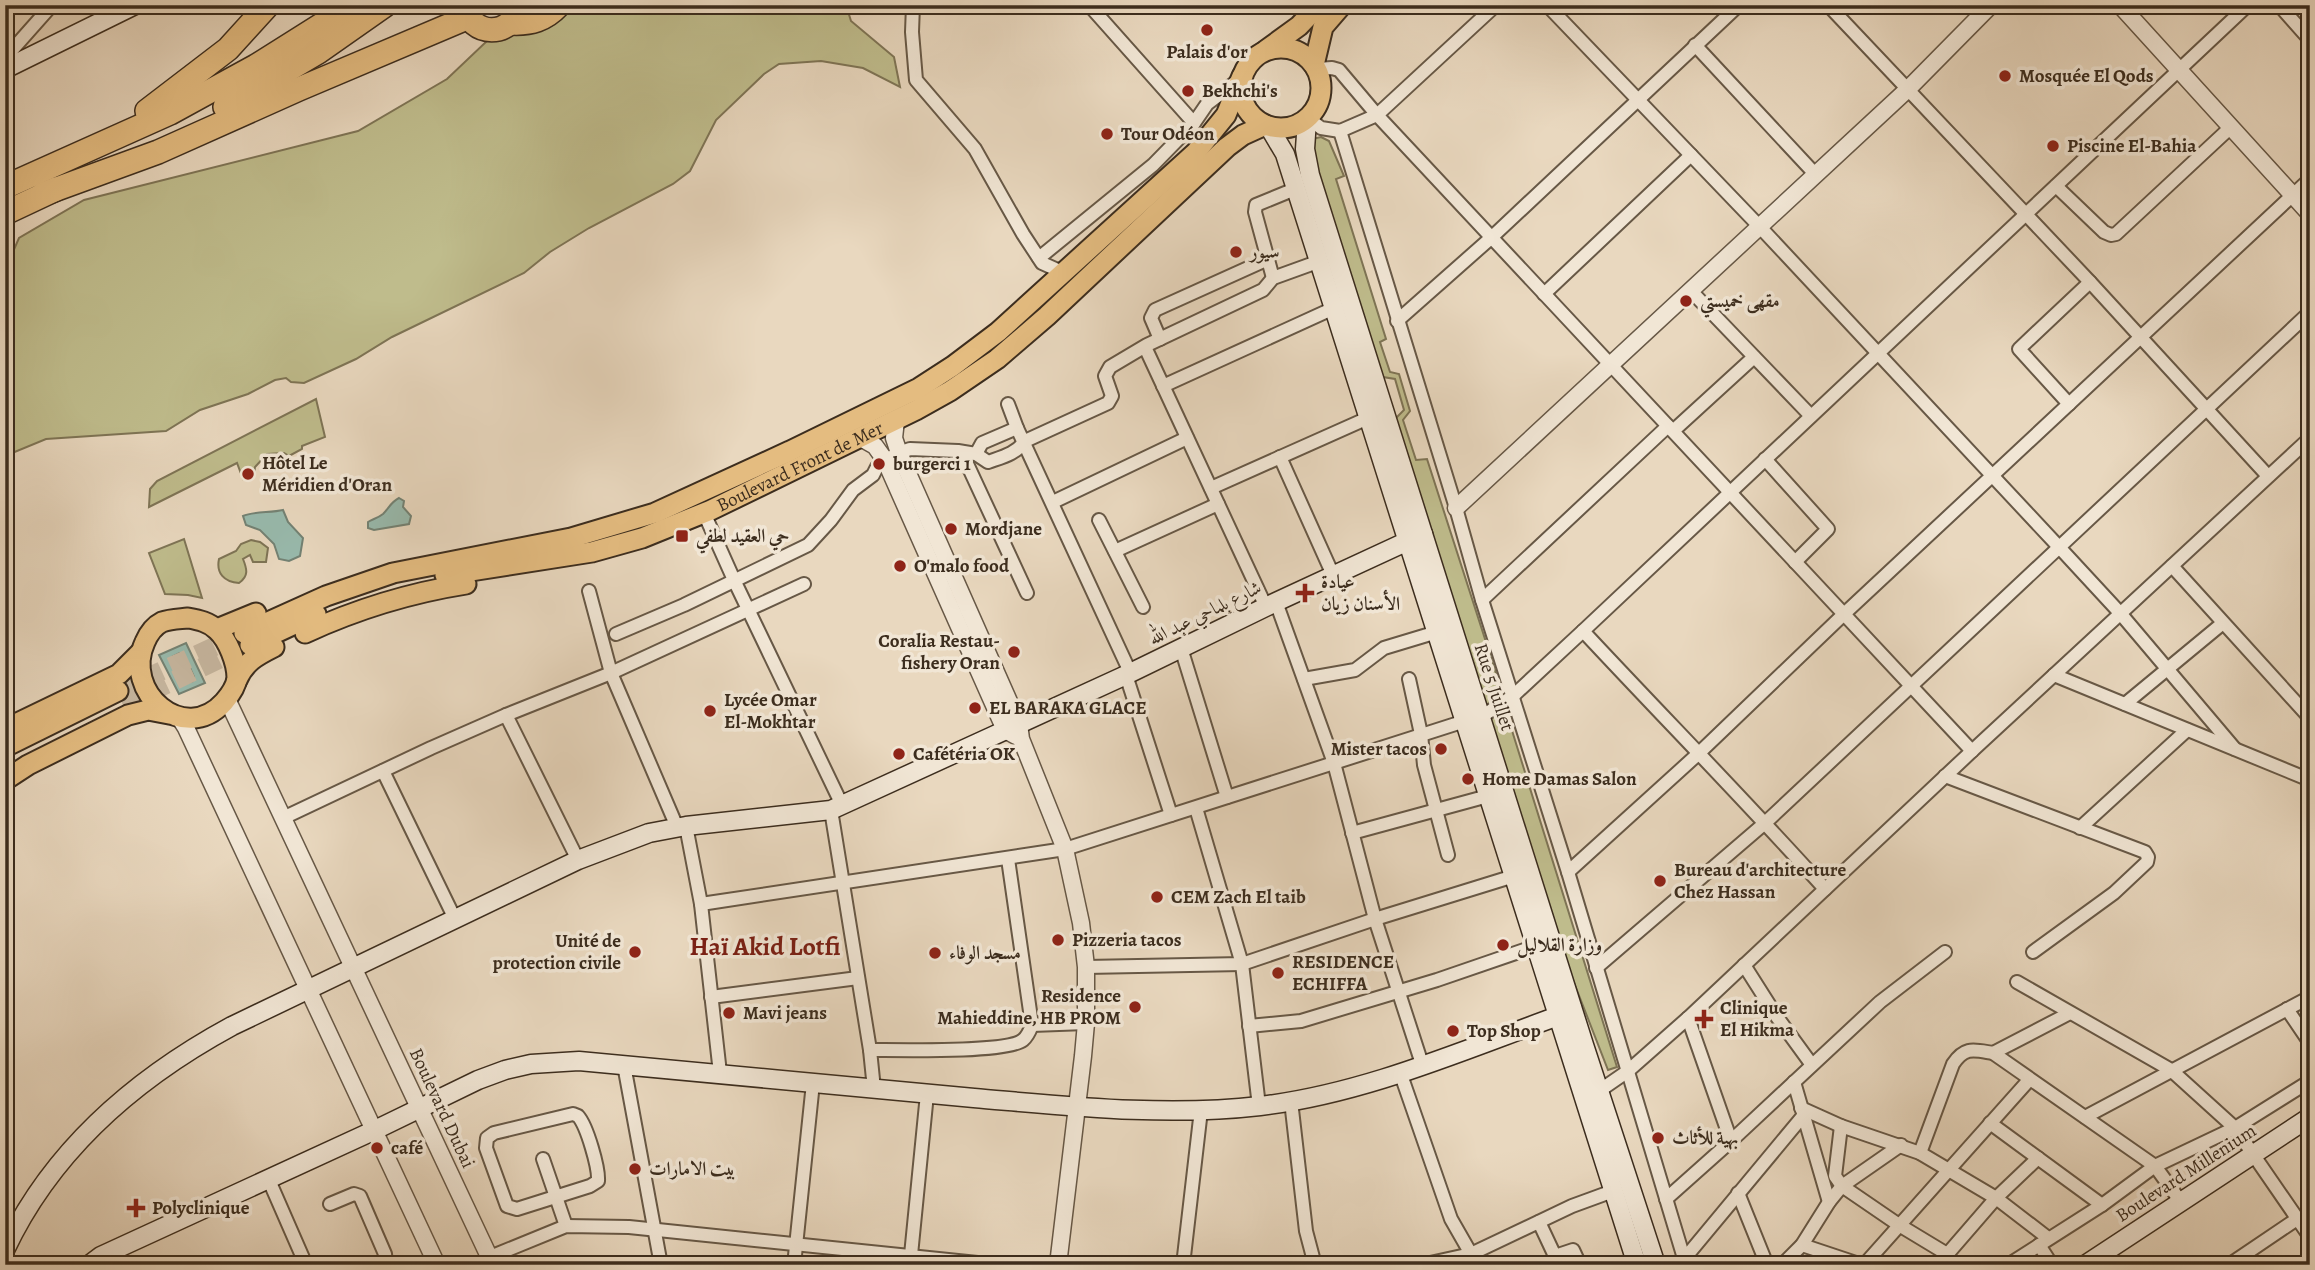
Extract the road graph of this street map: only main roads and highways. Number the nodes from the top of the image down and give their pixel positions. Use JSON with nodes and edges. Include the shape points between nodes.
{"nodes":[{"id":1,"x":135,"y":5,"type":"edge"},
{"id":2,"x":268,"y":5,"type":"edge"},
{"id":3,"x":353,"y":5,"type":"edge"},
{"id":4,"x":385,"y":5,"type":"edge"},
{"id":5,"x":559,"y":5,"type":"edge"},
{"id":6,"x":1330,"y":7,"type":"edge"},
{"id":7,"x":467,"y":11,"type":"edge"},
{"id":8,"x":515,"y":14,"type":"edge"},
{"id":9,"x":1264,"y":51,"type":"junction"},
{"id":10,"x":1316,"y":67,"type":"junction"},
{"id":11,"x":5,"y":69,"type":"edge"},
{"id":12,"x":1242,"y":76,"type":"junction"},
{"id":13,"x":1307,"y":119,"type":"junction"},
{"id":14,"x":1267,"y":126,"type":"junction"},
{"id":15,"x":39,"y":184,"type":"junction"},
{"id":16,"x":5,"y":187,"type":"edge"},
{"id":17,"x":5,"y":214,"type":"edge"},
{"id":18,"x":571,"y":538,"type":"junction"},
{"id":19,"x":642,"y":538,"type":"junction"},
{"id":20,"x":1415,"y":538,"type":"junction"},
{"id":21,"x":217,"y":629,"type":"junction"},
{"id":22,"x":140,"y":653,"type":"junction"},
{"id":23,"x":237,"y":680,"type":"junction"},
{"id":24,"x":174,"y":716,"type":"junction"},
{"id":25,"x":1473,"y":719,"type":"junction"},
{"id":26,"x":5,"y":729,"type":"edge"},
{"id":27,"x":5,"y":747,"type":"edge"},
{"id":28,"x":5,"y":764,"type":"edge"},
{"id":29,"x":5,"y":780,"type":"edge"},
{"id":30,"x":1565,"y":1012,"type":"junction"},
{"id":31,"x":2310,"y":1117,"type":"edge"},
{"id":32,"x":5,"y":1250,"type":"edge"},
{"id":33,"x":100,"y":1262,"type":"edge"},
{"id":34,"x":1637,"y":1265,"type":"edge"},
{"id":35,"x":1656,"y":1265,"type":"edge"},
{"id":36,"x":2085,"y":1265,"type":"edge"}],
"edges":[{"from":1,"to":11,"type":"main road"},
{"from":2,"to":15,"type":"highway","via":[[228,49],[158,104]]},
{"from":3,"to":15,"type":"highway","via":[[256,66]]},
{"from":4,"to":15,"type":"highway","via":[[242,99],[165,138]]},
{"from":5,"to":8,"type":"highway","via":[[533,23]]},
{"from":6,"to":9,"type":"main road"},
{"from":6,"to":10,"type":"main road"},
{"from":7,"to":8,"type":"highway","via":[[473,23],[485,30],[499,30]]},
{"from":7,"to":15,"type":"highway","via":[[158,152]]},
{"from":9,"to":10,"type":"main road","via":[[1297,51]]},
{"from":9,"to":12,"type":"main road"},
{"from":10,"to":13,"type":"main road","via":[[1321,96]]},
{"from":12,"to":14,"type":"main road","via":[[1244,105]]},
{"from":12,"to":18,"type":"main road","via":[[1226,115],[1209,139],[998,332],[953,366],[919,388],[690,498]]},
{"from":13,"to":14,"type":"main road","via":[[1292,127]]},
{"from":13,"to":20,"type":"main road","name":"Rue 5 Juillet","via":[[1305,149],[1310,175]]},
{"from":14,"to":19,"type":"main road","name":"Boulevard Front de Mer","via":[[1227,146],[1047,316],[950,391],[704,513]]},
{"from":14,"to":20,"type":"main road","name":"Rue 5 Juillet","via":[[1285,154],[1368,418]]},
{"from":15,"to":16,"type":"highway"},
{"from":15,"to":17,"type":"highway"},
{"from":18,"to":19,"type":"main road","name":"Boulevard Front de Mer","via":[[393,573],[326,596],[247,639],[384,588],[592,552]]},
{"from":18,"to":21,"type":"main road","via":[[411,555],[339,576]]},
{"from":19,"to":23,"type":"main road","via":[[582,564],[435,589],[364,608],[249,660]]},
{"from":20,"to":25,"type":"main road","name":"Rue 5 Juillet"},
{"from":20,"to":25,"type":"main road","name":"Rue 5 Juillet","via":[[1437,632]]},
{"from":20,"to":32,"type":"main road","name":"شارع بلماحي عبد الله","via":[[1015,731],[836,807],[649,833],[578,860],[232,1026],[156,1072],[86,1133],[57,1166]]},
{"from":21,"to":22,"type":"main road","via":[[188,618],[166,620],[147,637]]},
{"from":21,"to":23,"type":"main road","via":[[230,651]]},
{"from":22,"to":24,"type":"main road","via":[[139,667],[150,697]]},
{"from":22,"to":26,"type":"main road","via":[[119,674]]},
{"from":23,"to":24,"type":"main road","via":[[227,698],[207,714]]},
{"from":24,"to":29,"type":"main road","via":[[148,710],[128,715]]},
{"from":25,"to":30,"type":"main road","name":"Rue 5 Juillet"},
{"from":25,"to":30,"type":"main road","name":"Rue 5 Juillet","via":[[1488,796],[1536,946]]},
{"from":27,"to":28,"type":"main road","via":[[120,698]]},
{"from":30,"to":33,"type":"main road","via":[[1367,1084],[1291,1101],[1201,1110],[1076,1107],[624,1065],[531,1064],[478,1080]]},
{"from":30,"to":34,"type":"main road","name":"Rue 5 Juillet"},
{"from":30,"to":35,"type":"main road","name":"Rue 5 Juillet","via":[[1599,1091]]},
{"from":31,"to":36,"type":"main road","name":"Boulevard Millenium"}]}
